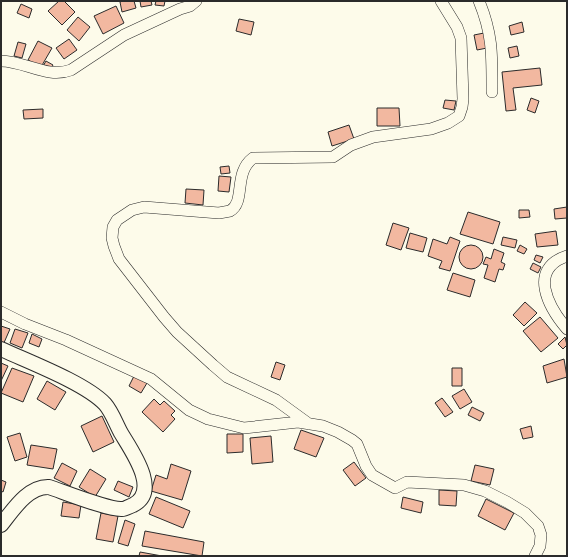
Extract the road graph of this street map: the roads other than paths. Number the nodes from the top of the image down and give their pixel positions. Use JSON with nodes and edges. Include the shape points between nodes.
{"nodes":[{"id":1,"x":196,"y":1,"type":"edge"},
{"id":2,"x":441,"y":1,"type":"edge"},
{"id":3,"x":479,"y":1,"type":"edge"},
{"id":4,"x":1,"y":61,"type":"edge"},
{"id":5,"x":492,"y":92,"type":"dead end"},
{"id":6,"x":567,"y":256,"type":"edge"},
{"id":7,"x":1,"y":312,"type":"edge"},
{"id":8,"x":567,"y":329,"type":"edge"},
{"id":9,"x":1,"y":349,"type":"edge"},
{"id":10,"x":309,"y":424,"type":"junction"},
{"id":11,"x":1,"y":525,"type":"edge"},
{"id":12,"x":535,"y":556,"type":"edge"}],
"edges":[{"from":1,"to":4,"type":"street","via":[[124,35],[61,74]]},
{"from":2,"to":10,"type":"street","via":[[457,27],[463,50],[462,107],[459,116],[431,129],[374,137],[351,145],[333,157],[253,158],[243,170],[238,203],[230,212],[144,207],[124,214],[113,227],[112,238],[119,259],[177,332],[227,377],[276,400]]},
{"from":3,"to":5,"type":"street","via":[[492,49]]},
{"from":6,"to":8,"type":"street","via":[[552,264],[547,271],[544,284],[545,296],[550,307]]},
{"from":7,"to":10,"type":"street","via":[[151,379],[189,410],[208,419],[244,428],[298,422]]},
{"from":9,"to":11,"type":"street","via":[[69,381],[106,405],[139,464],[144,477],[144,487],[143,496],[138,502],[122,509],[42,487],[29,494]]},
{"from":10,"to":12,"type":"street","via":[[324,426],[352,440],[357,444],[372,475],[395,488],[407,482],[464,485],[485,491],[507,502],[525,513],[538,526],[541,535],[540,546]]}]}
